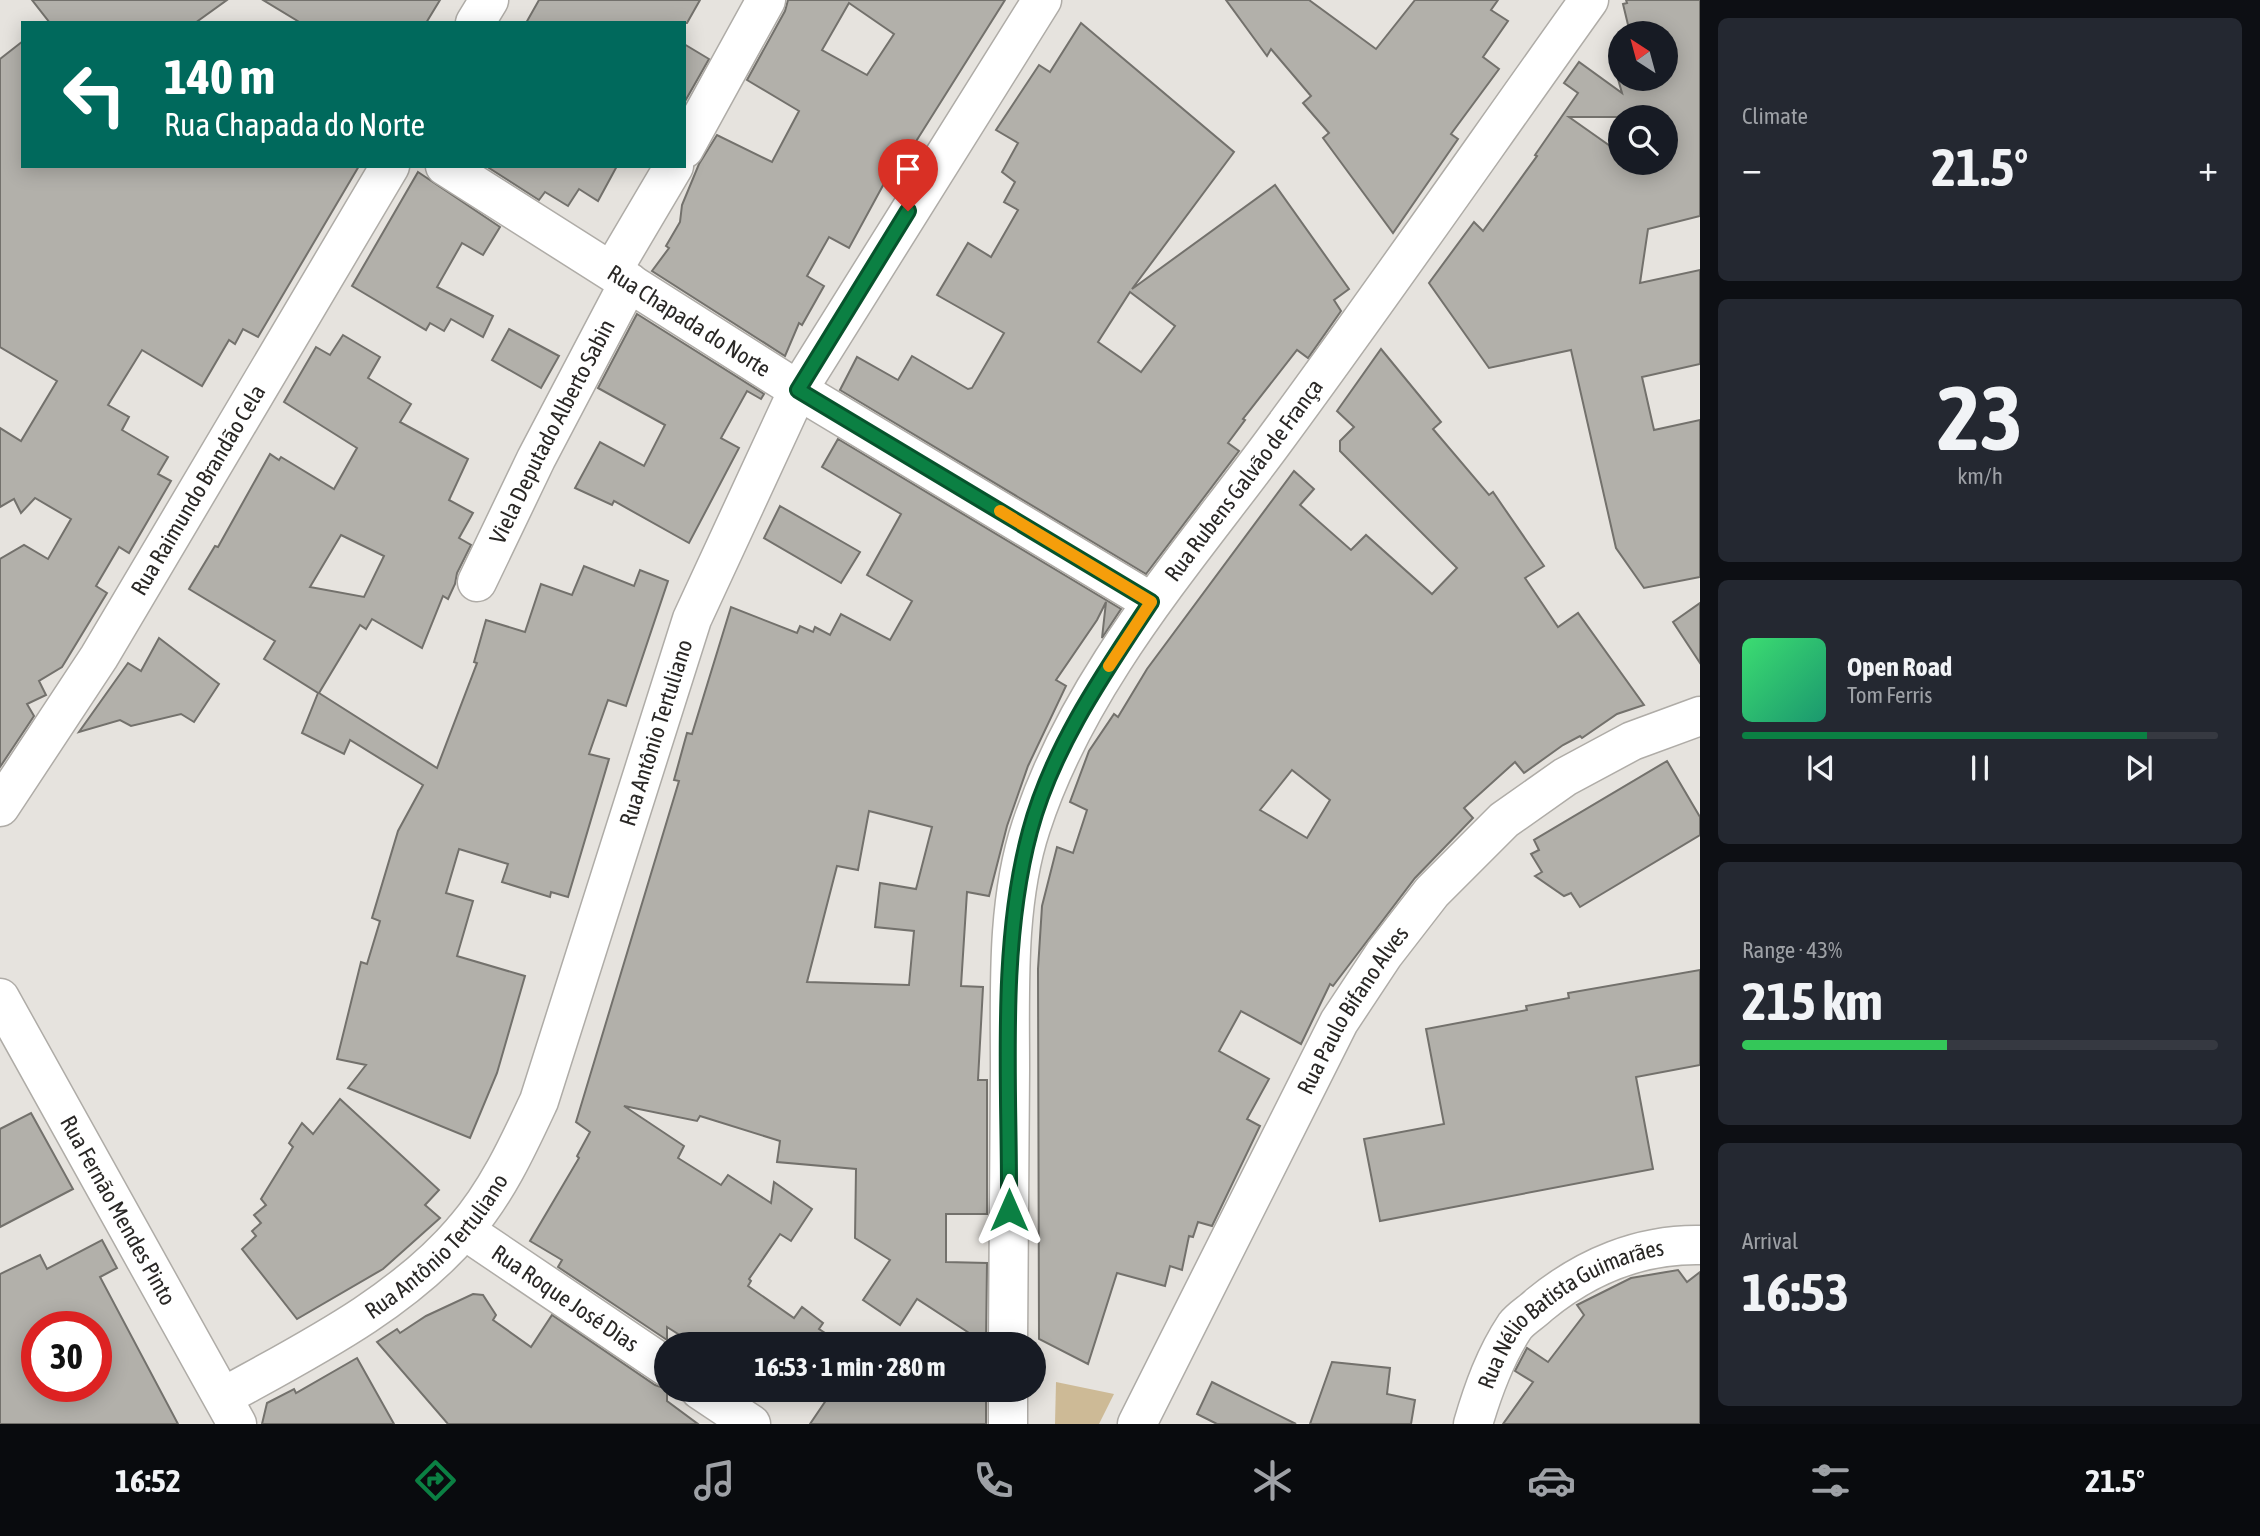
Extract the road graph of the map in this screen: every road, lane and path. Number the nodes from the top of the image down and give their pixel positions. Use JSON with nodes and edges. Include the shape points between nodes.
{"nodes":[{"id":1,"x":489,"y":0,"type":"edge"},
{"id":2,"x":766,"y":0,"type":"edge"},
{"id":3,"x":1042,"y":0,"type":"edge"},
{"id":4,"x":1589,"y":0,"type":"edge"},
{"id":5,"x":476,"y":21,"type":"edge"},
{"id":6,"x":686,"y":145,"type":"edge"},
{"id":7,"x":389,"y":168,"type":"edge"},
{"id":8,"x":448,"y":168,"type":"edge"},
{"id":9,"x":673,"y":168,"type":"edge"},
{"id":10,"x":620,"y":276,"type":"junction"},
{"id":11,"x":798,"y":390,"type":"junction"},
{"id":12,"x":477,"y":582,"type":"dead end"},
{"id":13,"x":1151,"y":602,"type":"junction"},
{"id":14,"x":1700,"y":716,"type":"edge"},
{"id":15,"x":0,"y":807,"type":"edge"},
{"id":16,"x":0,"y":998,"type":"edge"},
{"id":17,"x":464,"y":1230,"type":"junction"},
{"id":18,"x":1700,"y":1245,"type":"edge"},
{"id":19,"x":1008,"y":1332,"type":"edge"},
{"id":20,"x":654,"y":1358,"type":"edge"},
{"id":21,"x":718,"y":1402,"type":"edge"},
{"id":22,"x":1008,"y":1402,"type":"edge"},
{"id":23,"x":230,"y":1410,"type":"edge"},
{"id":24,"x":751,"y":1424,"type":"edge"},
{"id":25,"x":1008,"y":1424,"type":"edge"},
{"id":26,"x":1137,"y":1424,"type":"edge"},
{"id":27,"x":1473,"y":1424,"type":"edge"}],
"edges":[{"from":1,"to":5,"type":"street"},
{"from":2,"to":6,"type":"street"},
{"from":3,"to":11,"type":"street","name":"Rua Antônio Tertuliano"},
{"from":4,"to":13,"type":"street","name":"Rua Rubens Galvão de França","via":[[1274,440]]},
{"from":7,"to":15,"type":"street","name":"Rua Raimundo Brandão Cela","via":[[99,657]]},
{"from":8,"to":10,"type":"street","name":"Rua Chapada do Norte"},
{"from":9,"to":10,"type":"street","name":"Viela Deputado Alberto Sabin"},
{"from":10,"to":11,"type":"street","name":"Rua Chapada do Norte"},
{"from":10,"to":12,"type":"street","name":"Viela Deputado Alberto Sabin"},
{"from":11,"to":13,"type":"street","name":"Rua Chapada do Norte"},
{"from":11,"to":17,"type":"street","name":"Rua Antônio Tertuliano","via":[[692,619],[538,1101],[508,1167]]},
{"from":13,"to":19,"type":"street","name":"Rua Rubens Galvão de França","via":[[1059,755],[1030,830],[1017,894],[1010,996]]},
{"from":14,"to":26,"type":"street","name":"Rua Paulo Bifano Alves","via":[[1632,741],[1565,777],[1504,820],[1432,892],[1339,1022]]},
{"from":16,"to":23,"type":"street","name":"Rua Fernão Mendes Pinto"},
{"from":17,"to":20,"type":"street","name":"Rua Roque José Dias"},
{"from":17,"to":23,"type":"street","name":"Rua Antônio Tertuliano","via":[[408,1283]]},
{"from":18,"to":27,"type":"street","name":"Rua Nélio Batista Guimarães","via":[[1630,1253],[1567,1282],[1516,1325],[1486,1382]]},
{"from":21,"to":24,"type":"street"},
{"from":22,"to":25,"type":"street"}]}
